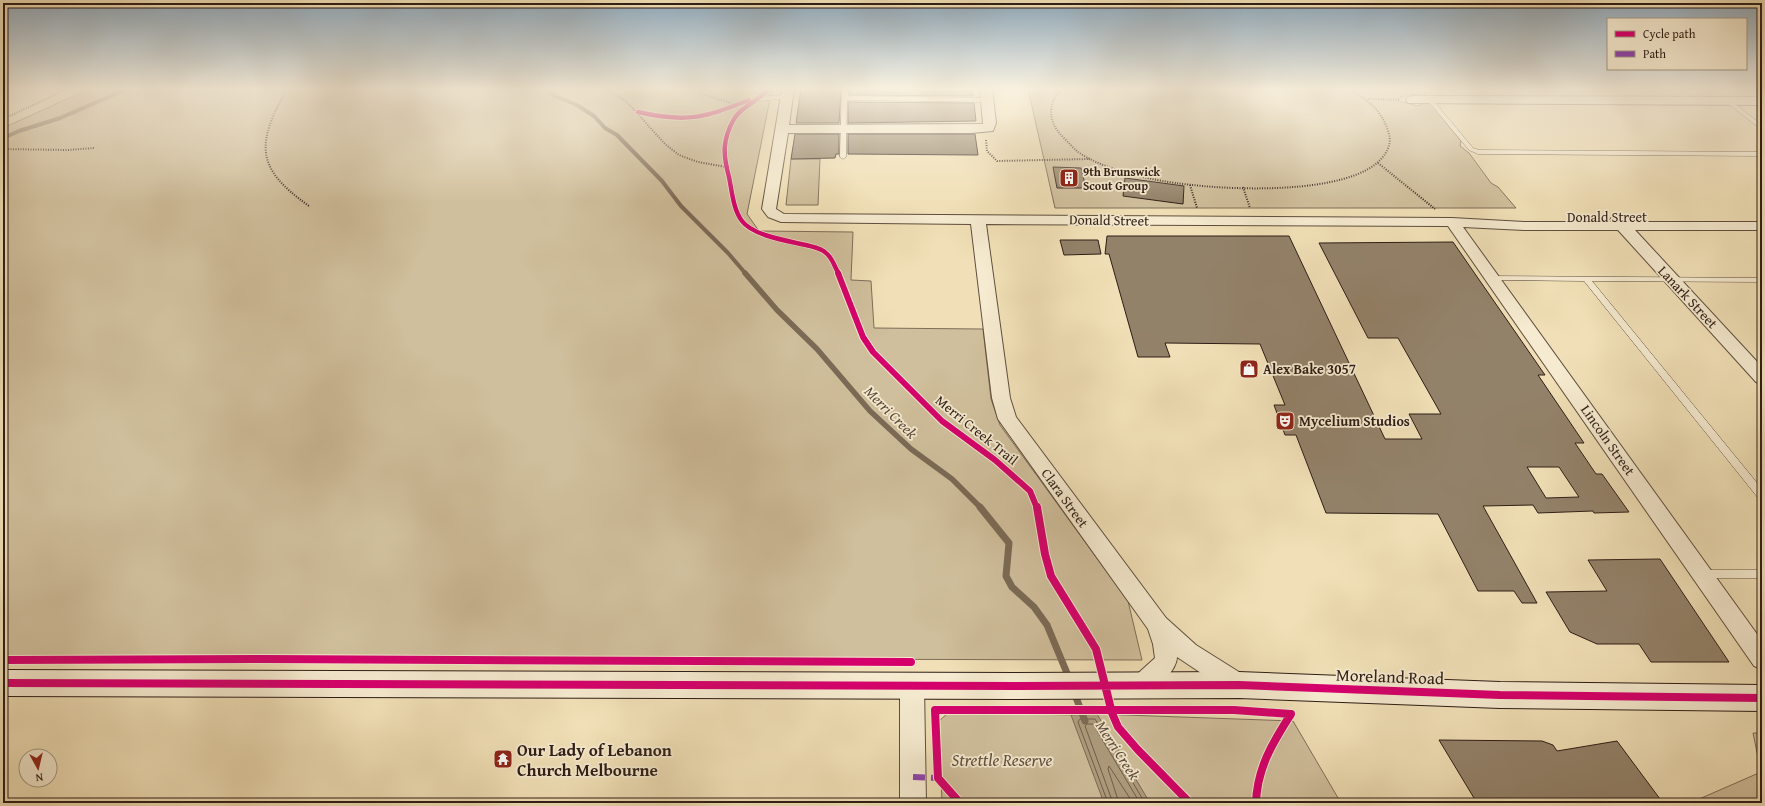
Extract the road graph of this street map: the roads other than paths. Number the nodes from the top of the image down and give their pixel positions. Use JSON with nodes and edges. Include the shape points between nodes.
{"nodes":[{"id":1,"x":989,"y":127,"type":"edge"},
{"id":2,"x":1452,"y":127,"type":"edge"},
{"id":3,"x":781,"y":129,"type":"joint"},
{"id":4,"x":845,"y":129,"type":"junction"},
{"id":5,"x":1762,"y":154,"type":"edge"},
{"id":6,"x":843,"y":158,"type":"dead end"},
{"id":7,"x":1762,"y":218,"type":"edge"},
{"id":8,"x":978,"y":219,"type":"junction"},
{"id":9,"x":1618,"y":221,"type":"junction"},
{"id":10,"x":1452,"y":222,"type":"junction"},
{"id":11,"x":1762,"y":226,"type":"edge"},
{"id":12,"x":1492,"y":278,"type":"junction"},
{"id":13,"x":1586,"y":279,"type":"junction"},
{"id":14,"x":1672,"y":279,"type":"junction"},
{"id":15,"x":1762,"y":280,"type":"edge"},
{"id":16,"x":1762,"y":378,"type":"edge"},
{"id":17,"x":1762,"y":496,"type":"edge"},
{"id":18,"x":1702,"y":574,"type":"junction"},
{"id":19,"x":1762,"y":574,"type":"edge"},
{"id":20,"x":1158,"y":625,"type":"junction"},
{"id":21,"x":1762,"y":659,"type":"edge"},
{"id":22,"x":3,"y":683,"type":"edge"},
{"id":23,"x":912,"y":685,"type":"junction"},
{"id":24,"x":1135,"y":685,"type":"junction"},
{"id":25,"x":1239,"y":685,"type":"junction"},
{"id":26,"x":1762,"y":698,"type":"edge"},
{"id":27,"x":913,"y":803,"type":"edge"}],
"edges":[{"from":1,"to":4,"type":"street","via":[[971,129]]},
{"from":2,"to":5,"type":"lane","via":[[1471,149],[1478,152]]},
{"from":3,"to":4,"type":"street"},
{"from":3,"to":8,"type":"street","name":"Donald Street","via":[[769,209],[773,214],[788,218]]},
{"from":4,"to":6,"type":"lane"},
{"from":7,"to":9,"type":"street","name":"Donald Street"},
{"from":8,"to":10,"type":"street","name":"Donald Street"},
{"from":8,"to":20,"type":"street","name":"Clara Street","via":[[1004,412]]},
{"from":9,"to":10,"type":"street","name":"Donald Street","via":[[1524,226]]},
{"from":9,"to":11,"type":"street","name":"Donald Street"},
{"from":9,"to":14,"type":"street","name":"Lanark Street"},
{"from":10,"to":12,"type":"street","name":"Lincoln Street"},
{"from":12,"to":13,"type":"lane"},
{"from":12,"to":18,"type":"street","name":"Lincoln Street"},
{"from":13,"to":14,"type":"lane"},
{"from":13,"to":17,"type":"lane"},
{"from":14,"to":15,"type":"lane"},
{"from":14,"to":16,"type":"street","name":"Lanark Street"},
{"from":18,"to":19,"type":"lane"},
{"from":18,"to":21,"type":"street","name":"Lincoln Street"},
{"from":20,"to":24,"type":"street","name":"Clara Street","via":[[1165,645],[1166,662]]},
{"from":20,"to":25,"type":"street","name":"Clara Street","via":[[1188,652]]},
{"from":22,"to":23,"type":"main road","name":"Moreland Road"},
{"from":23,"to":24,"type":"main road","name":"Moreland Road"},
{"from":23,"to":27,"type":"street"},
{"from":24,"to":25,"type":"main road","name":"Moreland Road"},
{"from":25,"to":26,"type":"main road","name":"Moreland Road","via":[[1508,695]]}]}
